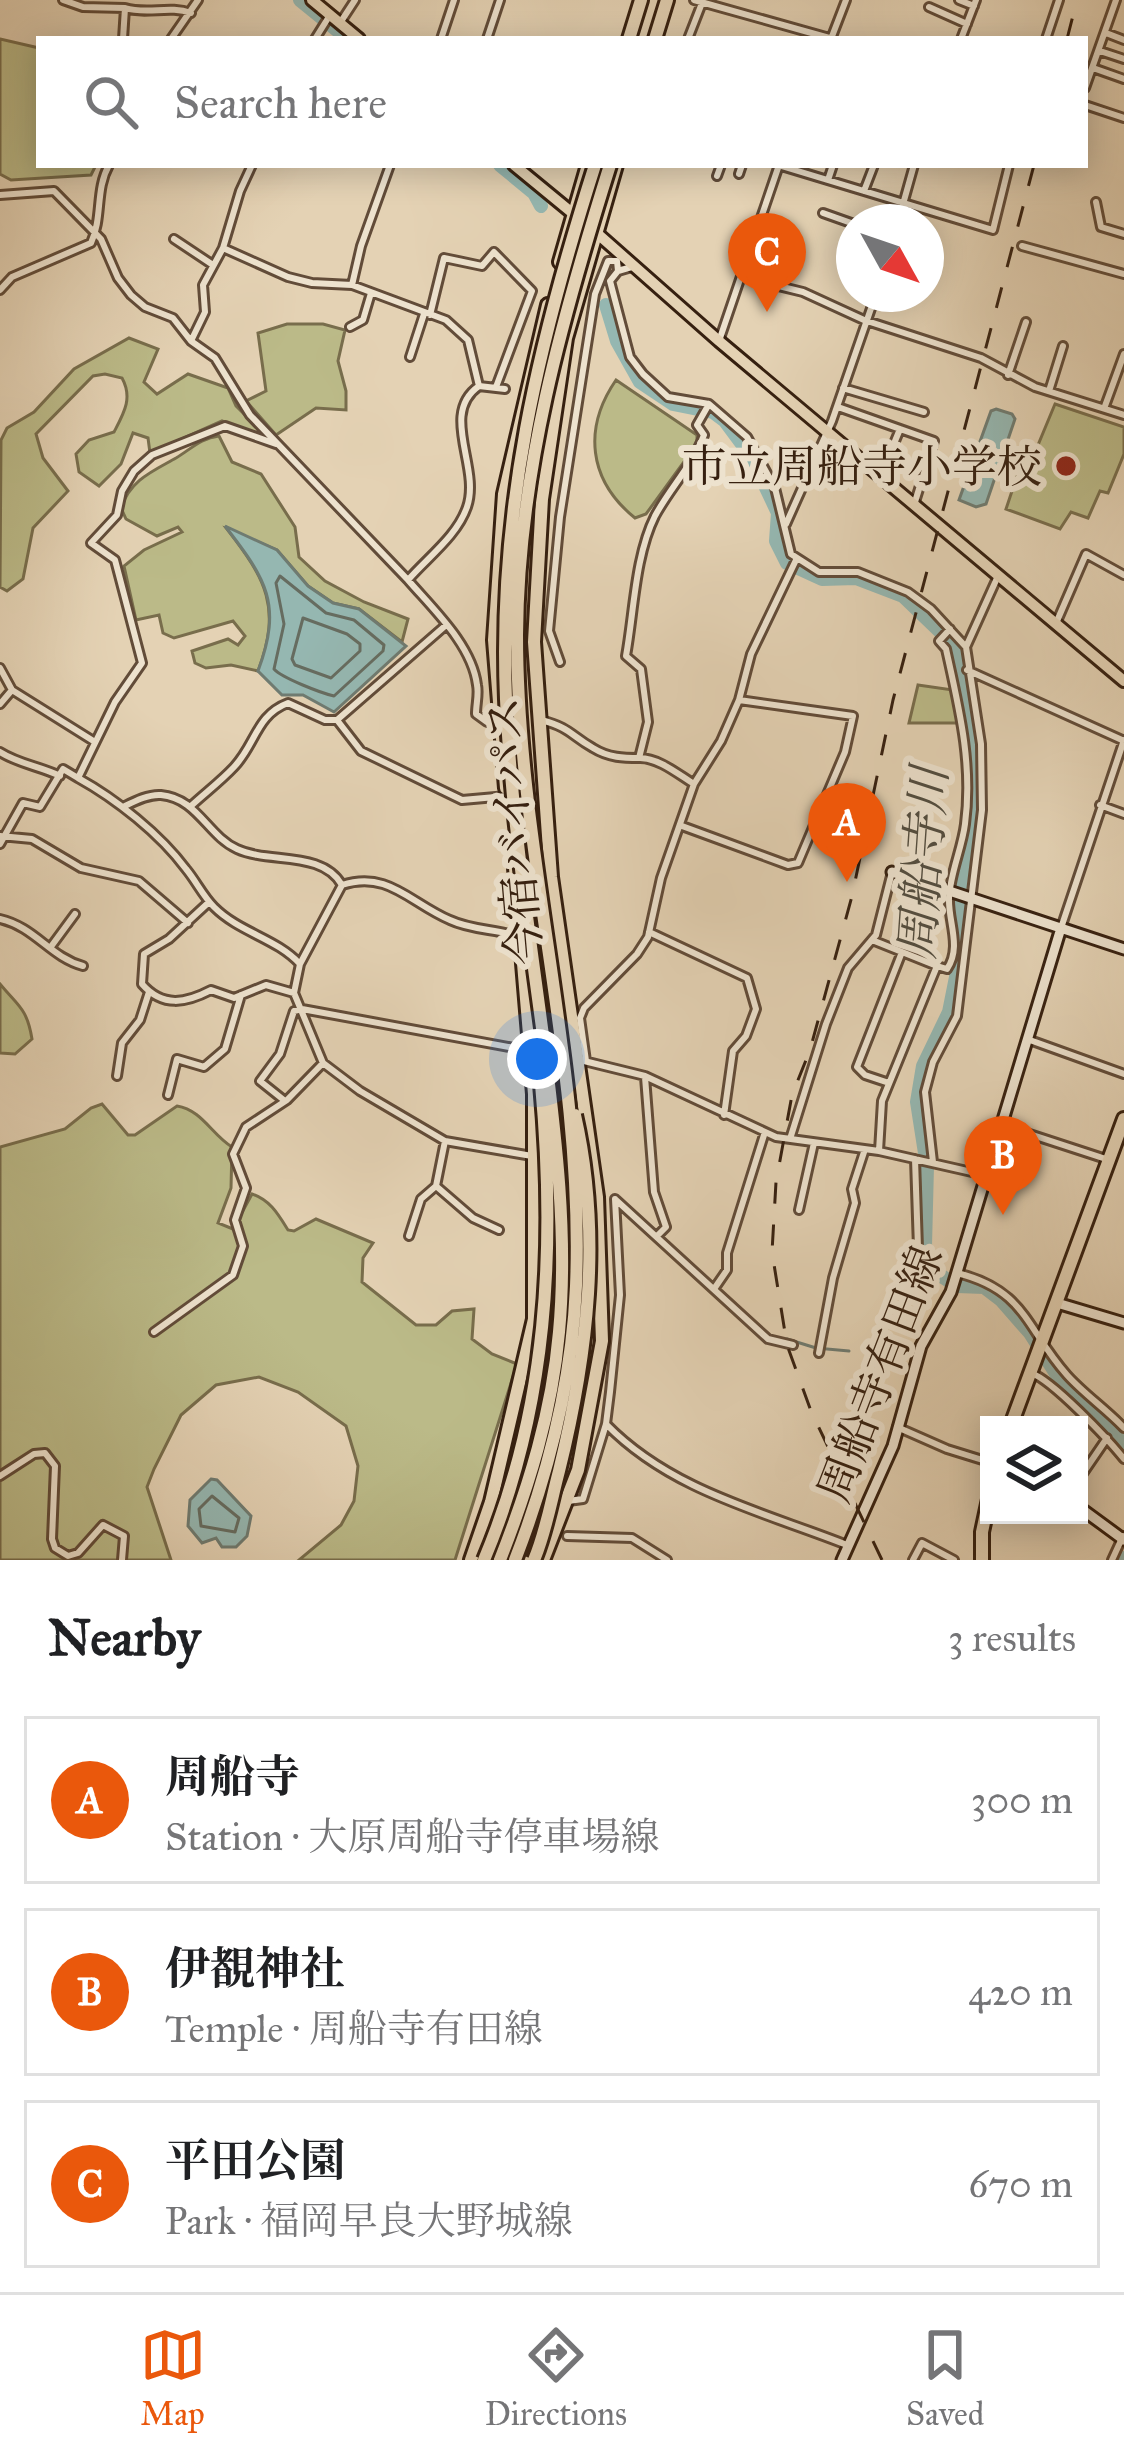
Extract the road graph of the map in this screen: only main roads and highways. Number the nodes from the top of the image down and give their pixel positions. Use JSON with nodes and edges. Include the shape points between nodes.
{"nodes":[{"id":1,"x":312,"y":0,"type":"edge"},
{"id":2,"x":644,"y":0,"type":"edge"},
{"id":3,"x":664,"y":0,"type":"edge"},
{"id":4,"x":354,"y":36,"type":"edge"},
{"id":5,"x":632,"y":36,"type":"edge"},
{"id":6,"x":653,"y":36,"type":"edge"},
{"id":7,"x":518,"y":168,"type":"edge"},
{"id":8,"x":590,"y":168,"type":"edge"},
{"id":9,"x":590,"y":168,"type":"edge"},
{"id":10,"x":612,"y":168,"type":"edge"},
{"id":11,"x":612,"y":168,"type":"edge"},
{"id":12,"x":573,"y":214,"type":"junction"},
{"id":13,"x":596,"y":232,"type":"junction"},
{"id":14,"x":1124,"y":681,"type":"edge"},
{"id":15,"x":892,"y":872,"type":"road end"},
{"id":16,"x":1061,"y":928,"type":"junction"},
{"id":17,"x":526,"y":934,"type":"junction"},
{"id":18,"x":1124,"y":949,"type":"edge"},
{"id":19,"x":560,"y":1049,"type":"junction"},
{"id":20,"x":1124,"y":1119,"type":"edge"},
{"id":21,"x":1057,"y":1304,"type":"junction"},
{"id":22,"x":1124,"y":1323,"type":"edge"},
{"id":23,"x":1014,"y":1416,"type":"edge"},
{"id":24,"x":1088,"y":1513,"type":"edge"},
{"id":25,"x":984,"y":1524,"type":"edge"},
{"id":26,"x":1123,"y":1538,"type":"edge"},
{"id":27,"x":471,"y":1560,"type":"edge"},
{"id":28,"x":484,"y":1560,"type":"edge"},
{"id":29,"x":500,"y":1560,"type":"edge"},
{"id":30,"x":515,"y":1560,"type":"edge"},
{"id":31,"x":538,"y":1560,"type":"edge"},
{"id":32,"x":842,"y":1560,"type":"edge"},
{"id":33,"x":982,"y":1560,"type":"edge"}],
"edges":[{"from":1,"to":4,"type":"main road"},
{"from":2,"to":5,"type":"highway"},
{"from":3,"to":6,"type":"highway"},
{"from":7,"to":12,"type":"main road"},
{"from":8,"to":12,"type":"highway","name":"今宿バイパス"},
{"from":9,"to":17,"type":"highway","bridge":true,"via":[[532,385],[510,516],[508,721]]},
{"from":10,"to":13,"type":"highway","name":"今宿バイパス"},
{"from":11,"to":19,"type":"highway","bridge":true,"via":[[546,388],[519,580],[520,700]]},
{"from":12,"to":13,"type":"main road"},
{"from":12,"to":17,"type":"highway","name":"今宿バイパス","via":[[505,494],[494,640]]},
{"from":13,"to":14,"type":"main road"},
{"from":13,"to":31,"type":"highway","name":"今宿バイパス","via":[[566,338],[542,499],[534,642],[551,877],[597,1197],[602,1340],[578,1470]]},
{"from":15,"to":16,"type":"main road"},
{"from":16,"to":18,"type":"main road"},
{"from":16,"to":32,"type":"main road","name":"周船寺有田線","via":[[951,1292],[921,1346],[893,1447]]},
{"from":17,"to":27,"type":"highway","name":"今宿バイパス","via":[[534,1319]]},
{"from":17,"to":28,"type":"highway","bridge":true,"via":[[545,1127],[544,1318],[529,1422]]},
{"from":17,"to":29,"type":"highway","bridge":true,"via":[[554,1127],[562,1282],[541,1441]]},
{"from":19,"to":30,"type":"highway","bridge":true,"via":[[576,1223],[572,1332],[552,1449]]},
{"from":19,"to":31,"type":"highway","bridge":true,"via":[[579,1132],[589,1295],[578,1393]]},
{"from":20,"to":21,"type":"highway"},
{"from":21,"to":22,"type":"main road"},
{"from":21,"to":23,"type":"highway"},
{"from":24,"to":26,"type":"main road"},
{"from":25,"to":33,"type":"highway"}]}
